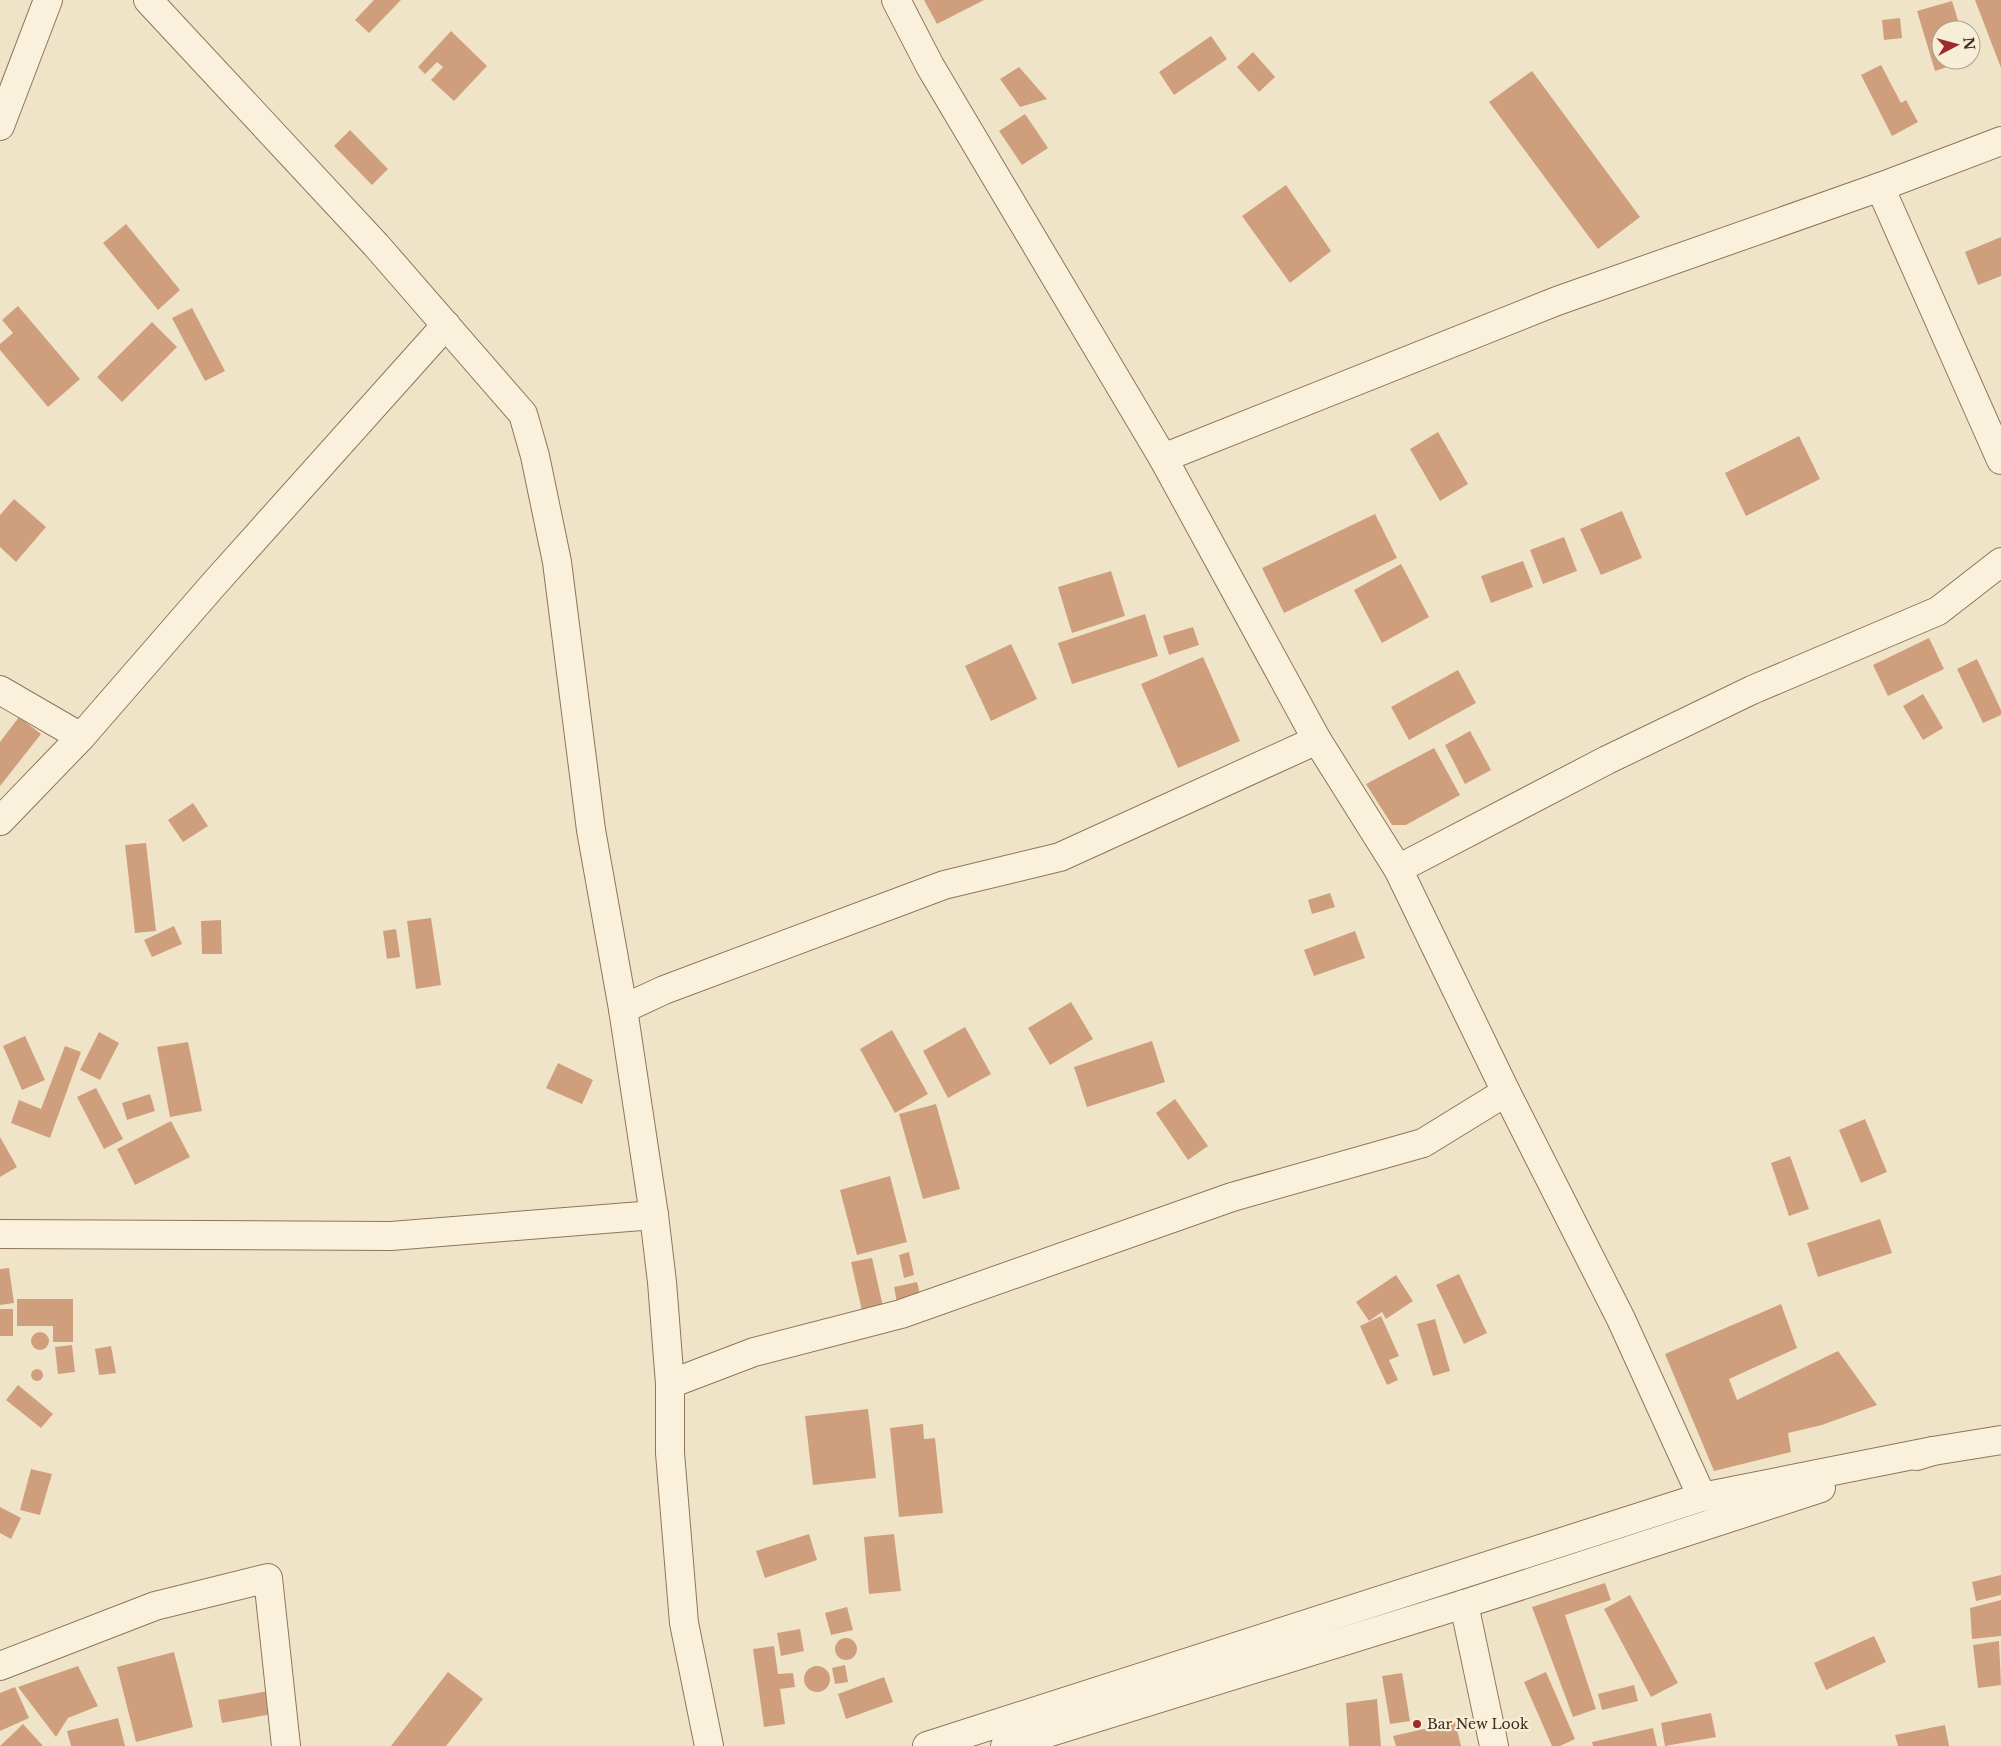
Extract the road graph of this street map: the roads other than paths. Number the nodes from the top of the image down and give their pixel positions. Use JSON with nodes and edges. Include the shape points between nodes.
{"nodes":[{"id":1,"x":48,"y":0,"type":"edge"},
{"id":2,"x":148,"y":0,"type":"edge"},
{"id":3,"x":896,"y":0,"type":"edge"},
{"id":4,"x":0,"y":126,"type":"edge"},
{"id":5,"x":2001,"y":141,"type":"edge"},
{"id":6,"x":1880,"y":187,"type":"junction"},
{"id":7,"x":446,"y":325,"type":"junction"},
{"id":8,"x":1163,"y":458,"type":"junction"},
{"id":9,"x":2001,"y":460,"type":"edge"},
{"id":10,"x":2001,"y":562,"type":"edge"},
{"id":11,"x":0,"y":690,"type":"edge"},
{"id":12,"x":81,"y":737,"type":"junction"},
{"id":13,"x":1317,"y":740,"type":"junction"},
{"id":14,"x":0,"y":821,"type":"edge"},
{"id":15,"x":1398,"y":869,"type":"junction"},
{"id":16,"x":623,"y":1009,"type":"junction"},
{"id":17,"x":1506,"y":1092,"type":"junction"},
{"id":18,"x":654,"y":1215,"type":"junction"},
{"id":19,"x":0,"y":1234,"type":"edge"},
{"id":20,"x":670,"y":1384,"type":"junction"},
{"id":21,"x":2001,"y":1440,"type":"edge"},
{"id":22,"x":1933,"y":1451,"type":"junction"},
{"id":23,"x":1702,"y":1497,"type":"junction"},
{"id":24,"x":1464,"y":1604,"type":"junction"},
{"id":25,"x":0,"y":1666,"type":"edge"},
{"id":26,"x":286,"y":1746,"type":"edge"},
{"id":27,"x":709,"y":1746,"type":"edge"},
{"id":28,"x":927,"y":1746,"type":"edge"},
{"id":29,"x":1005,"y":1746,"type":"edge"},
{"id":30,"x":1494,"y":1746,"type":"edge"}],
"edges":[{"from":1,"to":4,"type":"street"},
{"from":2,"to":7,"type":"street"},
{"from":3,"to":8,"type":"street","via":[[930,66]]},
{"from":5,"to":6,"type":"street"},
{"from":6,"to":8,"type":"street","via":[[1557,300]]},
{"from":6,"to":9,"type":"street"},
{"from":7,"to":12,"type":"street"},
{"from":7,"to":16,"type":"street","via":[[524,414],[557,562],[592,830]]},
{"from":8,"to":13,"type":"street"},
{"from":10,"to":15,"type":"street","via":[[1938,611],[1752,690],[1608,760]]},
{"from":11,"to":12,"type":"street"},
{"from":12,"to":14,"type":"street"},
{"from":13,"to":15,"type":"street"},
{"from":13,"to":16,"type":"street","via":[[1060,857],[944,885],[664,990]]},
{"from":15,"to":17,"type":"street"},
{"from":16,"to":18,"type":"street"},
{"from":17,"to":20,"type":"street","via":[[1423,1143],[1232,1197],[901,1314],[754,1352]]},
{"from":17,"to":23,"type":"street","via":[[1621,1318]]},
{"from":18,"to":19,"type":"street","via":[[391,1236]]},
{"from":18,"to":20,"type":"street"},
{"from":20,"to":27,"type":"street","via":[[670,1453],[684,1623]]},
{"from":21,"to":22,"type":"street"},
{"from":22,"to":23,"type":"street"},
{"from":22,"to":24,"type":"street"},
{"from":23,"to":28,"type":"street"},
{"from":24,"to":29,"type":"street"},
{"from":24,"to":30,"type":"street"},
{"from":25,"to":26,"type":"street","via":[[155,1606],[268,1578]]}]}
